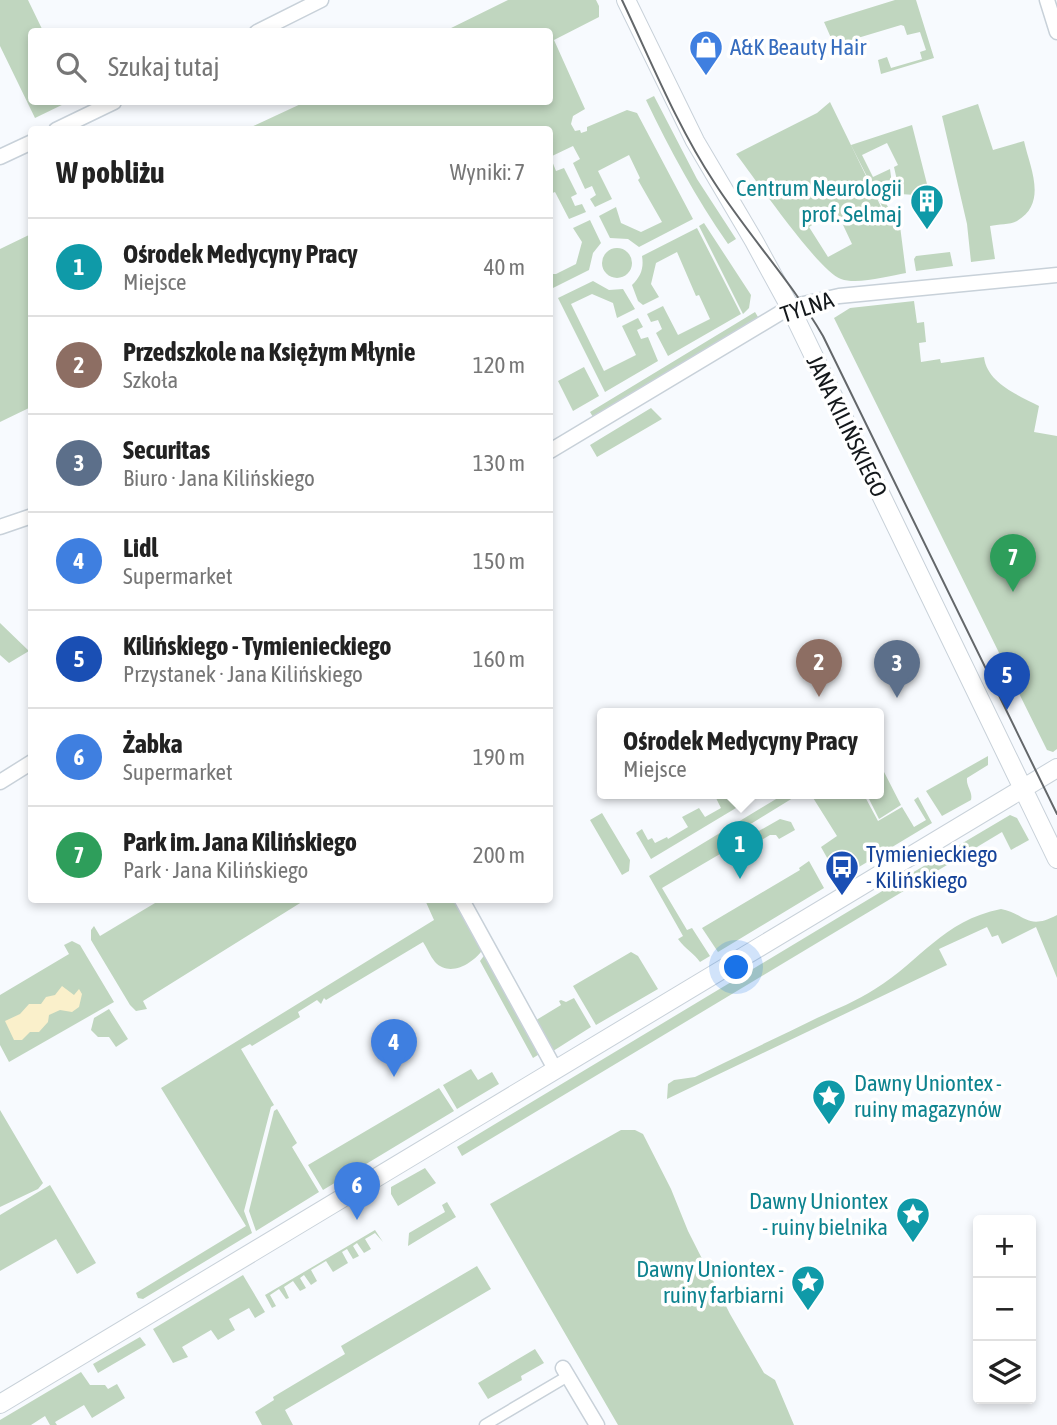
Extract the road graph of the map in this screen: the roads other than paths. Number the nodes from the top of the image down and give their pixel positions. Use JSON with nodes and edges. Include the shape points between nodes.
{"nodes":[{"id":1,"x":321,"y":0,"type":"edge"},
{"id":2,"x":626,"y":0,"type":"edge"},
{"id":3,"x":1047,"y":0,"type":"edge"},
{"id":4,"x":265,"y":28,"type":"edge"},
{"id":5,"x":1057,"y":32,"type":"edge"},
{"id":6,"x":108,"y":105,"type":"edge"},
{"id":7,"x":65,"y":126,"type":"edge"},
{"id":8,"x":28,"y":144,"type":"edge"},
{"id":9,"x":0,"y":157,"type":"edge"},
{"id":10,"x":1057,"y":275,"type":"edge"},
{"id":11,"x":790,"y":307,"type":"junction"},
{"id":12,"x":553,"y":449,"type":"edge"},
{"id":13,"x":28,"y":517,"type":"edge"},
{"id":14,"x":0,"y":527,"type":"edge"},
{"id":15,"x":28,"y":764,"type":"edge"},
{"id":16,"x":1057,"y":768,"type":"edge"},
{"id":17,"x":0,"y":782,"type":"edge"},
{"id":18,"x":1022,"y":789,"type":"junction"},
{"id":19,"x":1057,"y":859,"type":"edge"},
{"id":20,"x":464,"y":903,"type":"edge"},
{"id":21,"x":555,"y":1069,"type":"junction"},
{"id":22,"x":566,"y":1372,"type":"joint"},
{"id":23,"x":0,"y":1404,"type":"edge"},
{"id":24,"x":485,"y":1425,"type":"edge"},
{"id":25,"x":597,"y":1425,"type":"edge"}],
"edges":[{"from":1,"to":4,"type":"street"},
{"from":2,"to":11,"type":"street","name":"JANA KILIŃSKIEGO","via":[[695,141]]},
{"from":3,"to":5,"type":"street"},
{"from":6,"to":7,"type":"street"},
{"from":8,"to":9,"type":"street"},
{"from":10,"to":11,"type":"street","name":"TYLNA","via":[[839,296]]},
{"from":11,"to":12,"type":"street","name":"TYLNA"},
{"from":11,"to":18,"type":"street","name":"JANA KILIŃSKIEGO"},
{"from":13,"to":14,"type":"street"},
{"from":15,"to":17,"type":"street"},
{"from":16,"to":18,"type":"street"},
{"from":18,"to":19,"type":"street","name":"JANA KILIŃSKIEGO"},
{"from":18,"to":21,"type":"street"},
{"from":20,"to":21,"type":"street"},
{"from":21,"to":23,"type":"street"},
{"from":22,"to":24,"type":"street"},
{"from":22,"to":25,"type":"street"}]}
